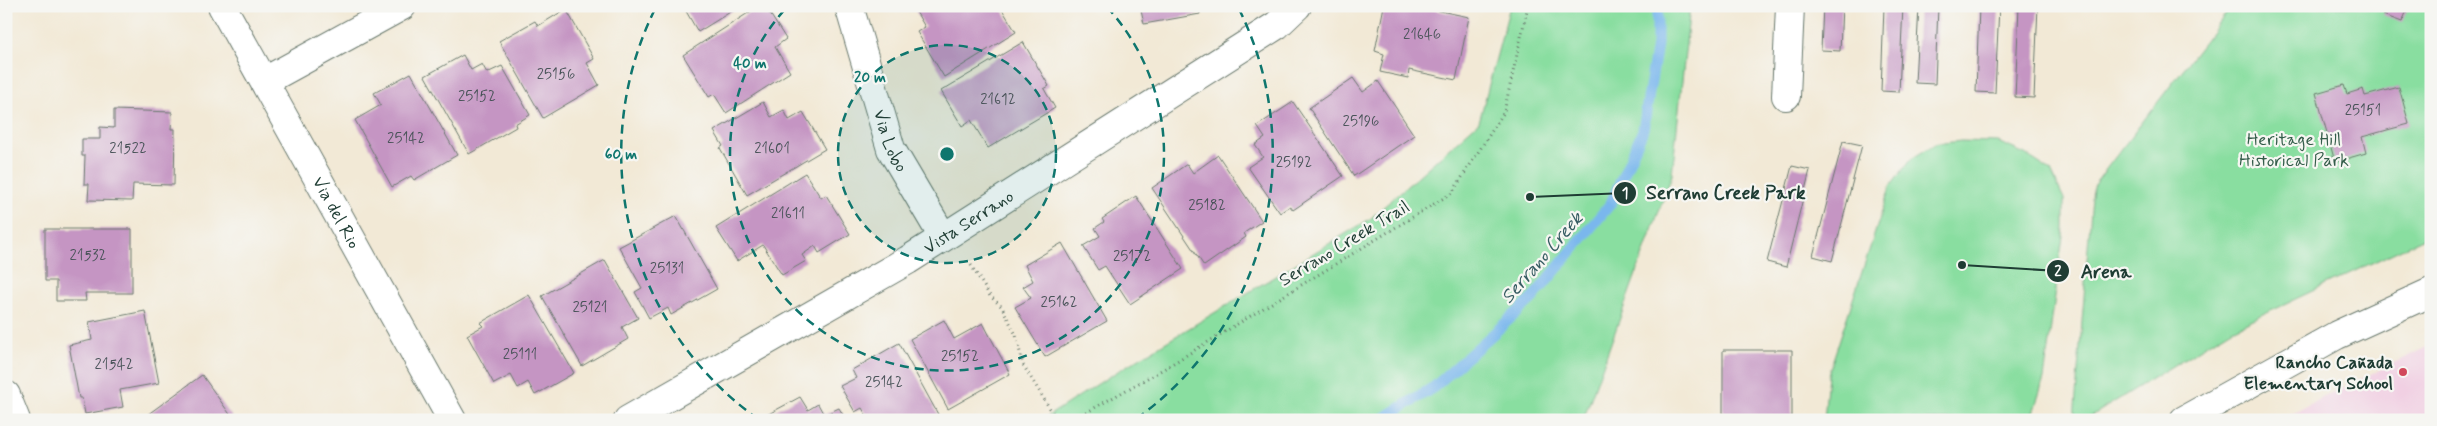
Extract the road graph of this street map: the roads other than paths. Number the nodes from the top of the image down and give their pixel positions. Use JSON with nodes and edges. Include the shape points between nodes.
{"nodes":[{"id":1,"x":222,"y":6,"type":"edge"},
{"id":2,"x":402,"y":6,"type":"edge"},
{"id":3,"x":849,"y":6,"type":"edge"},
{"id":4,"x":1297,"y":6,"type":"edge"},
{"id":5,"x":1790,"y":6,"type":"edge"},
{"id":6,"x":265,"y":80,"type":"junction"},
{"id":7,"x":1786,"y":96,"type":"dead end"},
{"id":8,"x":943,"y":237,"type":"junction"},
{"id":9,"x":2431,"y":292,"type":"edge"},
{"id":10,"x":6,"y":395,"type":"edge"},
{"id":11,"x":16,"y":420,"type":"edge"},
{"id":12,"x":452,"y":420,"type":"edge"},
{"id":13,"x":628,"y":420,"type":"edge"},
{"id":14,"x":2184,"y":420,"type":"edge"}],
"edges":[{"from":1,"to":6,"type":"street","name":"Via del Rio"},
{"from":2,"to":6,"type":"street"},
{"from":3,"to":8,"type":"street","name":"Via Lobo","via":[[891,149]]},
{"from":4,"to":8,"type":"street","name":"Vista Serrano","via":[[1277,25]]},
{"from":5,"to":7,"type":"street"},
{"from":6,"to":12,"type":"street","name":"Via del Rio"},
{"from":8,"to":13,"type":"street","name":"Vista Serrano"},
{"from":9,"to":14,"type":"street","via":[[2337,335]]},
{"from":10,"to":11,"type":"street"}]}
